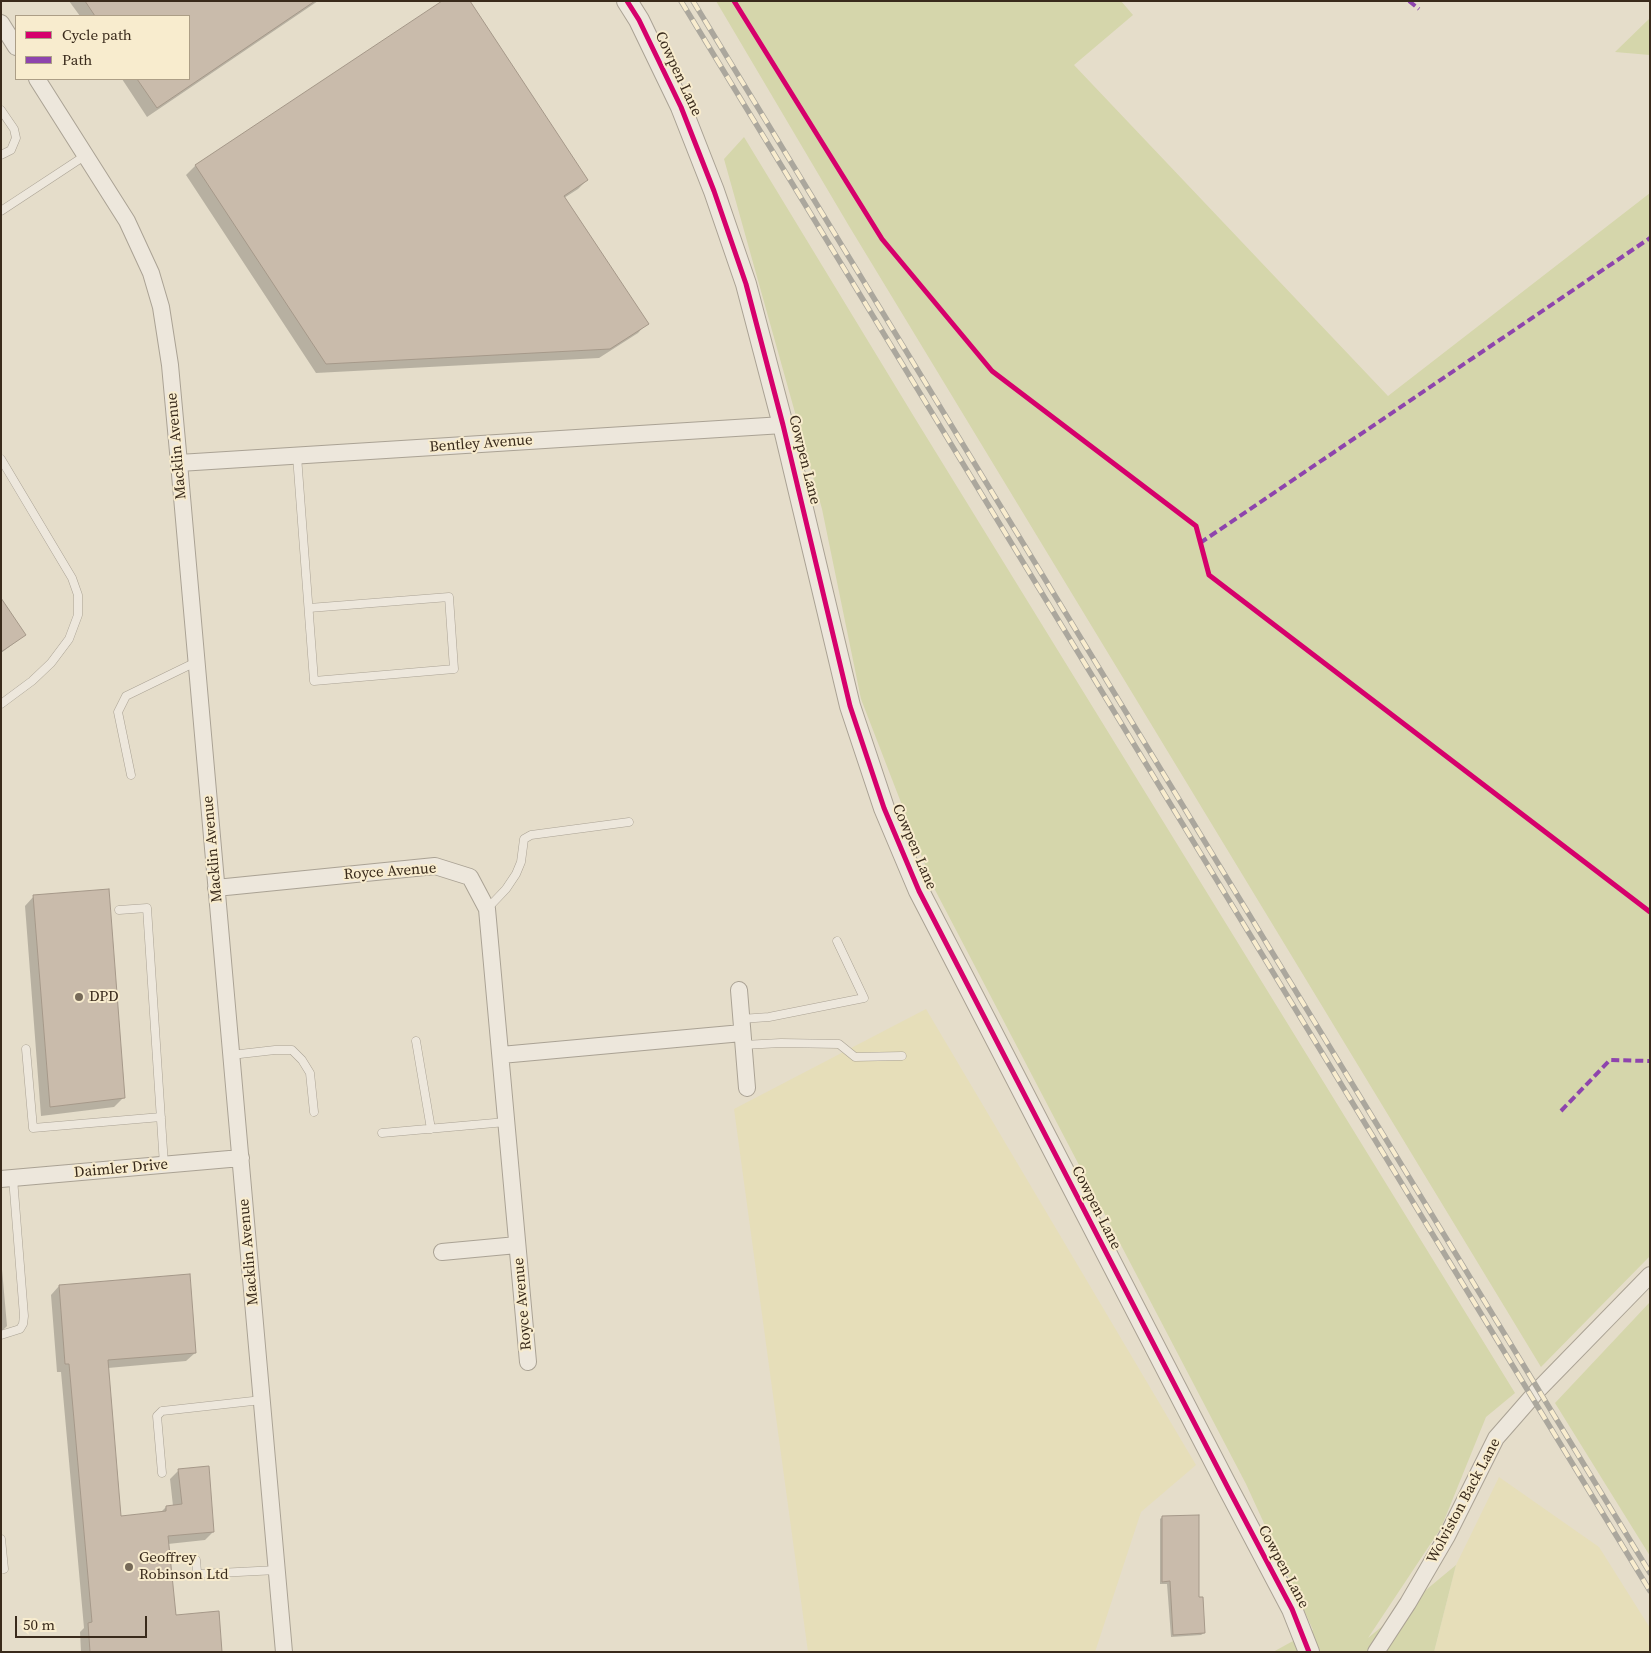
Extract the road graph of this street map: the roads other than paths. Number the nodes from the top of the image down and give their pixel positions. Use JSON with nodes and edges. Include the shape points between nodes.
{"nodes":[{"id":1,"x":627,"y":1,"type":"edge"},
{"id":2,"x":1,"y":23,"type":"edge"},
{"id":3,"x":15,"y":45,"type":"edge"},
{"id":4,"x":38,"y":80,"type":"edge"},
{"id":5,"x":1,"y":110,"type":"edge"},
{"id":6,"x":86,"y":155,"type":"junction"},
{"id":7,"x":1,"y":156,"type":"edge"},
{"id":8,"x":1,"y":211,"type":"edge"},
{"id":9,"x":783,"y":425,"type":"junction"},
{"id":10,"x":297,"y":456,"type":"junction"},
{"id":11,"x":1,"y":459,"type":"edge"},
{"id":12,"x":179,"y":463,"type":"junction"},
{"id":13,"x":309,"y":608,"type":"junction"},
{"id":14,"x":196,"y":662,"type":"junction"},
{"id":15,"x":1,"y":704,"type":"edge"},
{"id":16,"x":131,"y":775,"type":"dead end"},
{"id":17,"x":629,"y":822,"type":"dead end"},
{"id":18,"x":216,"y":888,"type":"junction"},
{"id":19,"x":119,"y":910,"type":"dead end"},
{"id":20,"x":487,"y":910,"type":"junction"},
{"id":21,"x":837,"y":941,"type":"dead end"},
{"id":22,"x":739,"y":990,"type":"dead end"},
{"id":23,"x":742,"y":1033,"type":"junction"},
{"id":24,"x":416,"y":1041,"type":"dead end"},
{"id":25,"x":26,"y":1049,"type":"dead end"},
{"id":26,"x":231,"y":1055,"type":"junction"},
{"id":27,"x":500,"y":1055,"type":"junction"},
{"id":28,"x":902,"y":1056,"type":"dead end"},
{"id":29,"x":747,"y":1088,"type":"dead end"},
{"id":30,"x":314,"y":1112,"type":"dead end"},
{"id":31,"x":161,"y":1117,"type":"junction"},
{"id":32,"x":506,"y":1122,"type":"junction"},
{"id":33,"x":430,"y":1129,"type":"junction"},
{"id":34,"x":382,"y":1134,"type":"dead end"},
{"id":35,"x":241,"y":1158,"type":"junction"},
{"id":36,"x":164,"y":1165,"type":"junction"},
{"id":37,"x":7,"y":1178,"type":"edge"},
{"id":38,"x":517,"y":1245,"type":"junction"},
{"id":39,"x":442,"y":1252,"type":"dead end"},
{"id":40,"x":1650,"y":1275,"type":"edge"},
{"id":41,"x":1,"y":1335,"type":"edge"},
{"id":42,"x":528,"y":1362,"type":"dead end"},
{"id":43,"x":262,"y":1400,"type":"junction"},
{"id":44,"x":162,"y":1473,"type":"dead end"},
{"id":45,"x":1,"y":1539,"type":"edge"},
{"id":46,"x":196,"y":1560,"type":"dead end"},
{"id":47,"x":4,"y":1569,"type":"dead end"},
{"id":48,"x":277,"y":1570,"type":"junction"},
{"id":49,"x":284,"y":1652,"type":"edge"},
{"id":50,"x":1309,"y":1652,"type":"edge"},
{"id":51,"x":1376,"y":1652,"type":"edge"}],
"edges":[{"from":1,"to":9,"type":"street","name":"Cowpen Lane","via":[[681,107],[714,191],[746,284]]},
{"from":2,"to":3,"type":"street"},
{"from":4,"to":6,"type":"street","name":"Macklin Avenue"},
{"from":5,"to":7,"type":"lane","via":[[16,138],[11,150]]},
{"from":6,"to":8,"type":"lane"},
{"from":6,"to":12,"type":"street","name":"Macklin Avenue","via":[[127,221],[151,273],[162,307]]},
{"from":9,"to":10,"type":"street","name":"Bentley Avenue"},
{"from":9,"to":50,"type":"street","name":"Cowpen Lane","via":[[850,706],[884,808],[919,891],[1292,1609]]},
{"from":10,"to":12,"type":"street","name":"Bentley Avenue"},
{"from":10,"to":13,"type":"lane"},
{"from":11,"to":15,"type":"lane","via":[[72,578],[78,594],[78,615],[69,639],[51,663]]},
{"from":12,"to":14,"type":"street","name":"Macklin Avenue"},
{"from":13,"to":13,"type":"lane","via":[[314,681],[454,669],[449,597]]},
{"from":14,"to":16,"type":"lane","via":[[126,696],[118,712]]},
{"from":14,"to":18,"type":"street","name":"Macklin Avenue"},
{"from":17,"to":20,"type":"lane","via":[[531,835],[524,839],[516,874]]},
{"from":18,"to":20,"type":"street","name":"Royce Avenue","via":[[435,866],[470,877]]},
{"from":18,"to":26,"type":"street","name":"Macklin Avenue"},
{"from":19,"to":31,"type":"lane","via":[[147,908]]},
{"from":20,"to":27,"type":"street","name":"Royce Avenue"},
{"from":21,"to":23,"type":"lane","via":[[864,998],[779,1016]]},
{"from":22,"to":23,"type":"street"},
{"from":23,"to":27,"type":"street"},
{"from":23,"to":28,"type":"lane","via":[[780,1043],[839,1044],[855,1058]]},
{"from":23,"to":29,"type":"street"},
{"from":24,"to":33,"type":"lane"},
{"from":25,"to":31,"type":"lane","via":[[33,1128]]},
{"from":26,"to":30,"type":"lane","via":[[292,1050],[310,1073]]},
{"from":26,"to":35,"type":"street","name":"Macklin Avenue"},
{"from":27,"to":32,"type":"street","name":"Royce Avenue"},
{"from":31,"to":36,"type":"lane"},
{"from":32,"to":33,"type":"lane"},
{"from":32,"to":38,"type":"street","name":"Royce Avenue"},
{"from":33,"to":34,"type":"lane"},
{"from":35,"to":36,"type":"street","name":"Daimler Drive"},
{"from":35,"to":43,"type":"street","name":"Macklin Avenue"},
{"from":36,"to":37,"type":"street","name":"Daimler Drive"},
{"from":37,"to":41,"type":"lane","via":[[24,1316],[20,1329]]},
{"from":38,"to":39,"type":"street","name":"Royce Avenue"},
{"from":38,"to":42,"type":"street","name":"Royce Avenue"},
{"from":40,"to":51,"type":"street","name":"Wolviston Back Lane","via":[[1496,1438],[1446,1536]]},
{"from":43,"to":44,"type":"lane","via":[[162,1411],[157,1416]]},
{"from":43,"to":48,"type":"street","name":"Macklin Avenue"},
{"from":45,"to":47,"type":"lane"},
{"from":46,"to":48,"type":"lane","via":[[199,1574]]},
{"from":48,"to":49,"type":"street","name":"Macklin Avenue"}]}
